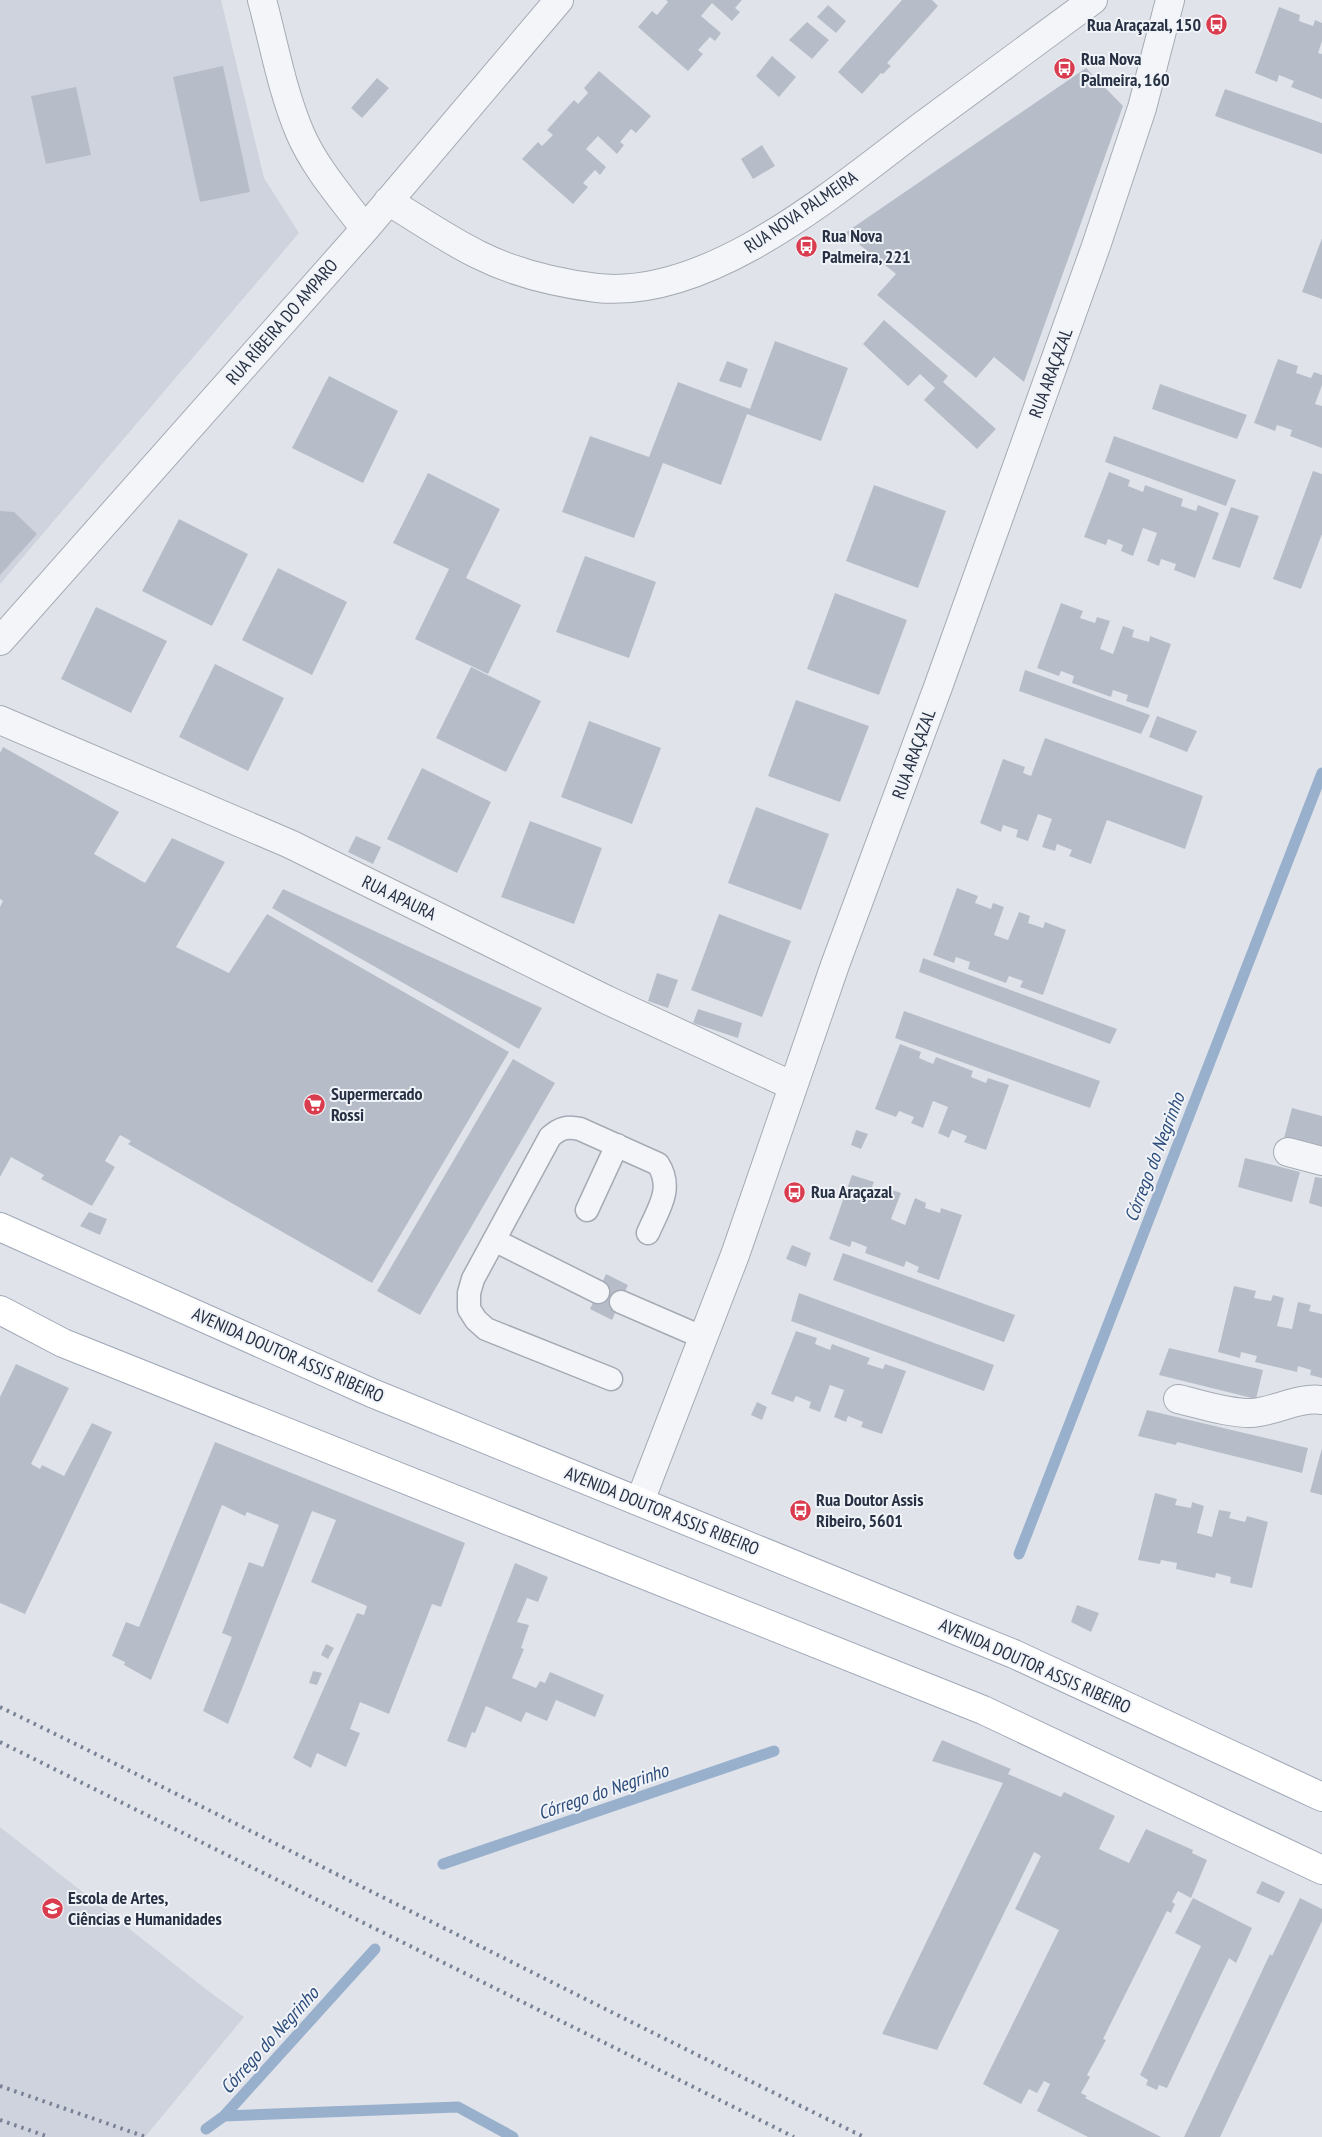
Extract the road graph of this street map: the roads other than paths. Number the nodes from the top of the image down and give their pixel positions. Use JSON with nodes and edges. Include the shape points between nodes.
{"nodes":[{"id":1,"x":262,"y":0,"type":"edge"},
{"id":2,"x":559,"y":0,"type":"edge"},
{"id":3,"x":1093,"y":0,"type":"edge"},
{"id":4,"x":1170,"y":0,"type":"edge"},
{"id":5,"x":388,"y":201,"type":"junction"},
{"id":6,"x":365,"y":229,"type":"junction"},
{"id":7,"x":0,"y":641,"type":"edge"},
{"id":8,"x":0,"y":720,"type":"edge"},
{"id":9,"x":793,"y":1086,"type":"junction"},
{"id":10,"x":617,"y":1145,"type":"junction"},
{"id":11,"x":1288,"y":1152,"type":"dead end"},
{"id":12,"x":1322,"y":1162,"type":"edge"},
{"id":13,"x":587,"y":1210,"type":"dead end"},
{"id":14,"x":0,"y":1227,"type":"edge"},
{"id":15,"x":648,"y":1233,"type":"dead end"},
{"id":16,"x":494,"y":1240,"type":"junction"},
{"id":17,"x":598,"y":1292,"type":"dead end"},
{"id":18,"x":621,"y":1302,"type":"dead end"},
{"id":19,"x":0,"y":1310,"type":"edge"},
{"id":20,"x":704,"y":1338,"type":"junction"},
{"id":21,"x":611,"y":1379,"type":"dead end"},
{"id":22,"x":1178,"y":1399,"type":"dead end"},
{"id":23,"x":1322,"y":1400,"type":"edge"},
{"id":24,"x":640,"y":1501,"type":"junction"},
{"id":25,"x":1322,"y":1797,"type":"edge"},
{"id":26,"x":1322,"y":1870,"type":"edge"}],
"edges":[{"from":1,"to":6,"type":"street","via":[[300,134],[317,164]]},
{"from":2,"to":5,"type":"street","name":"RUA RÍBEIRA DO AMPARO"},
{"from":3,"to":5,"type":"street","name":"RUA NOVA PALMEIRA","via":[[806,213],[730,259],[682,277],[641,287],[598,288],[538,278],[480,256]]},
{"from":4,"to":9,"type":"street","name":"RUA ARAÇAZAL","via":[[1142,108],[1096,246]]},
{"from":5,"to":6,"type":"street","name":"RUA RÍBEIRA DO AMPARO"},
{"from":6,"to":7,"type":"street","name":"RUA RÍBEIRA DO AMPARO"},
{"from":8,"to":9,"type":"street","name":"RUA APAURA","via":[[290,844],[598,996]]},
{"from":9,"to":20,"type":"street","name":"RUA ARAÇAZAL"},
{"from":10,"to":13,"type":"lane"},
{"from":10,"to":15,"type":"lane","via":[[658,1164],[664,1174],[666,1186]]},
{"from":10,"to":16,"type":"lane","via":[[570,1127],[550,1136]]},
{"from":11,"to":12,"type":"street"},
{"from":14,"to":24,"type":"main road","name":"AVENIDA DOUTOR ASSIS RIBEIRO","via":[[372,1393]]},
{"from":16,"to":17,"type":"lane"},
{"from":16,"to":21,"type":"lane","via":[[469,1293],[469,1309],[476,1320],[486,1329]]},
{"from":18,"to":20,"type":"lane"},
{"from":19,"to":26,"type":"main road","via":[[63,1343],[983,1710]]},
{"from":20,"to":24,"type":"street","name":"RUA ARAÇAZAL"},
{"from":22,"to":23,"type":"street","via":[[1249,1413],[1311,1398]]},
{"from":24,"to":25,"type":"main road","name":"AVENIDA DOUTOR ASSIS RIBEIRO","via":[[1014,1654]]}]}
